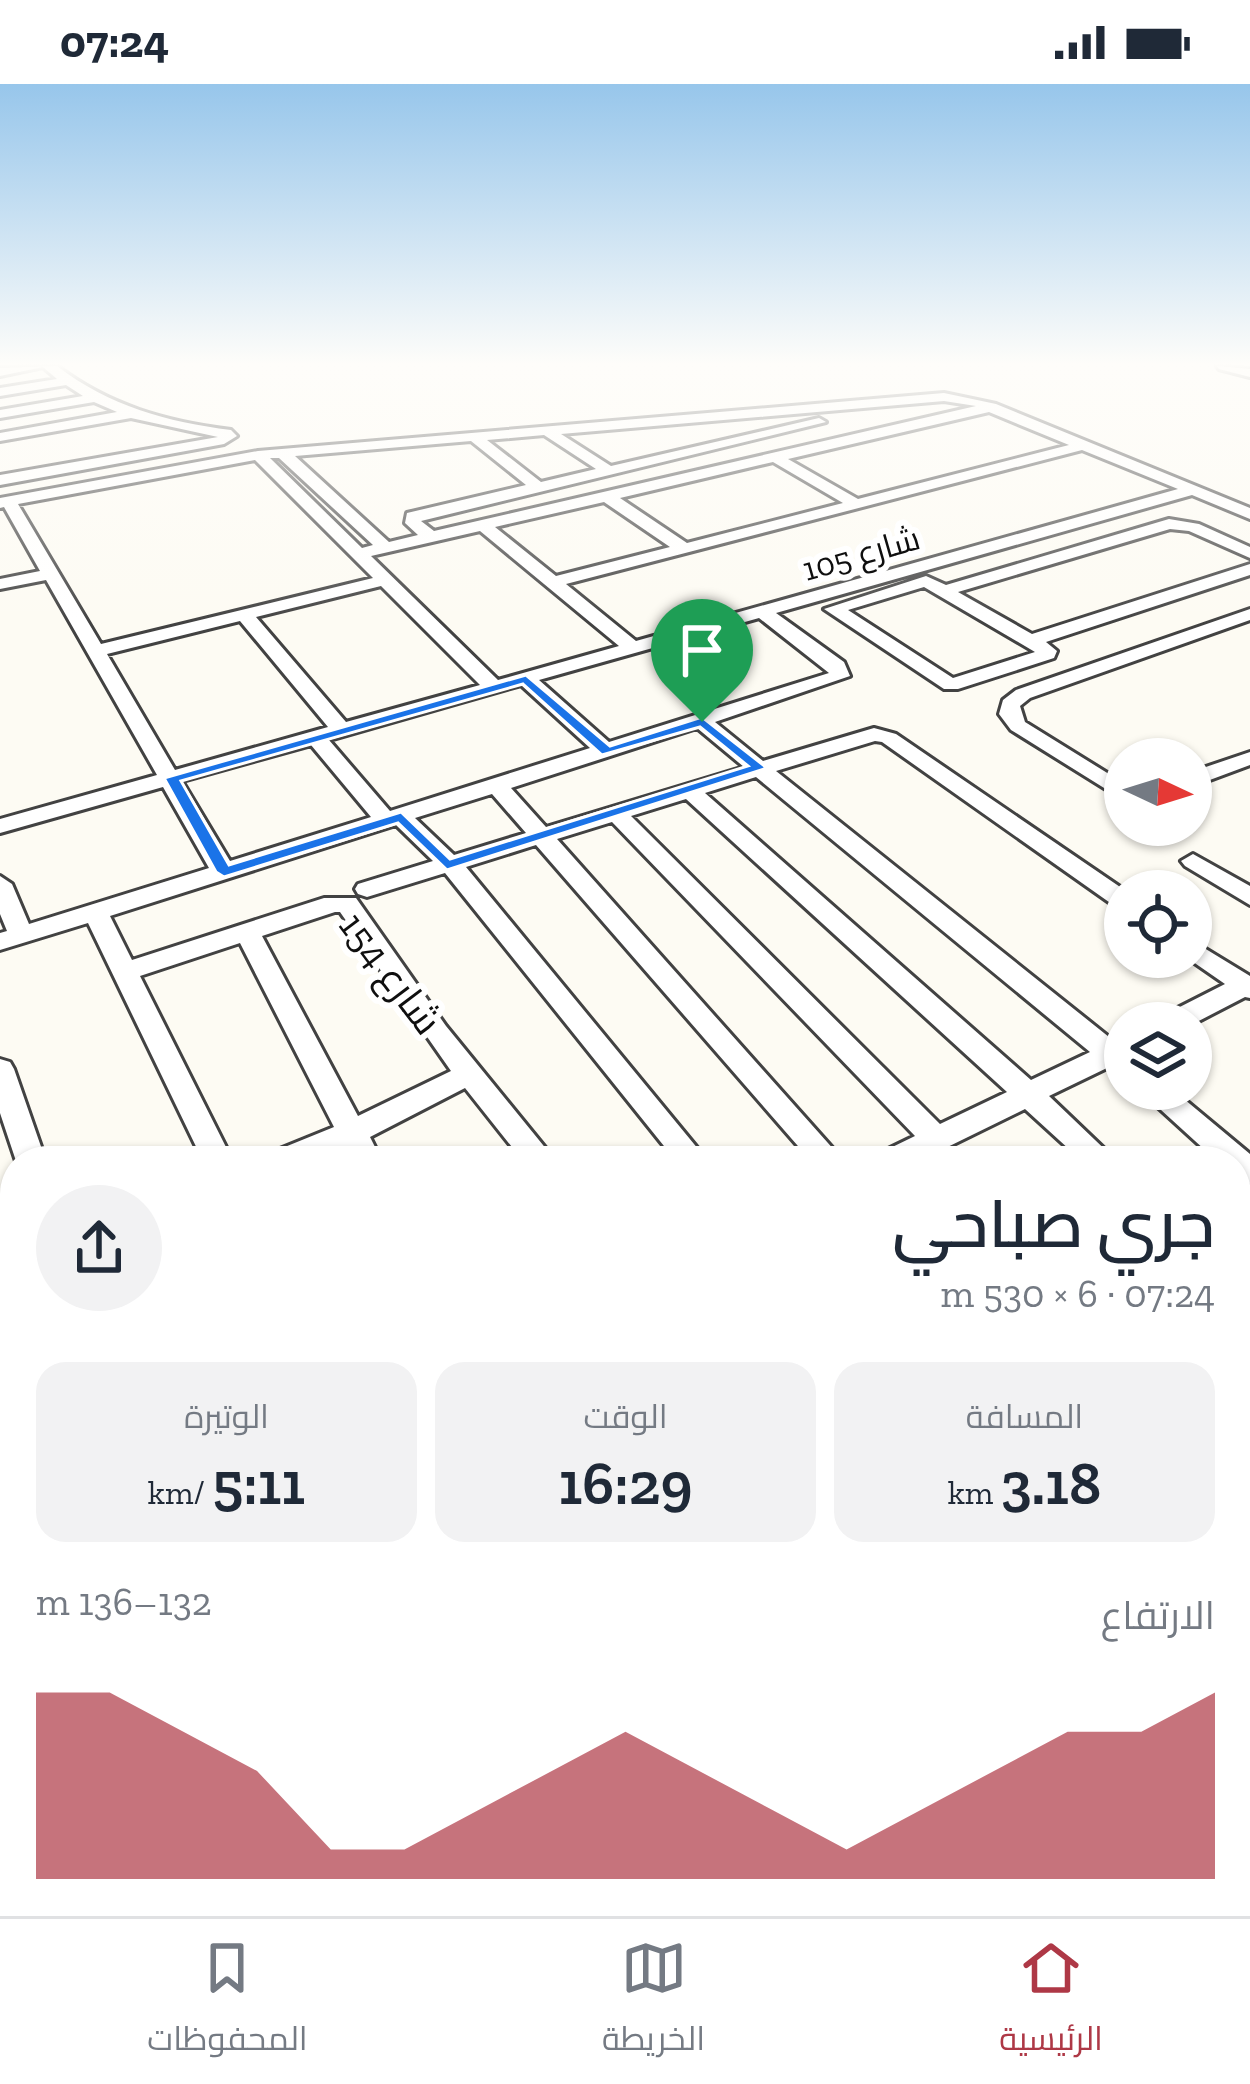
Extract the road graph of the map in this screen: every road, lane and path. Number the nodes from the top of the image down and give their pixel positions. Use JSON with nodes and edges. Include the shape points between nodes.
{"nodes":[{"id":1,"x":154,"y":451,"type":"edge"},
{"id":2,"x":311,"y":451,"type":"edge"},
{"id":3,"x":493,"y":451,"type":"edge"},
{"id":4,"x":579,"y":451,"type":"edge"},
{"id":5,"x":764,"y":451,"type":"edge"},
{"id":6,"x":805,"y":451,"type":"edge"},
{"id":7,"x":1060,"y":451,"type":"edge"},
{"id":8,"x":1101,"y":451,"type":"edge"},
{"id":9,"x":691,"y":452,"type":"edge"},
{"id":10,"x":284,"y":454,"type":"junction"},
{"id":11,"x":258,"y":455,"type":"junction"},
{"id":12,"x":776,"y":458,"type":"junction"},
{"id":13,"x":87,"y":465,"type":"junction"},
{"id":14,"x":607,"y":470,"type":"junction"},
{"id":15,"x":0,"y":480,"type":"edge"},
{"id":16,"x":563,"y":480,"type":"junction"},
{"id":17,"x":100,"y":484,"type":"junction"},
{"id":18,"x":537,"y":486,"type":"junction"},
{"id":19,"x":1193,"y":490,"type":"junction"},
{"id":20,"x":601,"y":498,"type":"junction"},
{"id":21,"x":4,"y":503,"type":"edge"},
{"id":22,"x":857,"y":505,"type":"junction"},
{"id":23,"x":1250,"y":514,"type":"edge"},
{"id":24,"x":483,"y":525,"type":"junction"},
{"id":25,"x":430,"y":537,"type":"junction"},
{"id":26,"x":385,"y":548,"type":"junction"},
{"id":27,"x":685,"y":549,"type":"junction"},
{"id":28,"x":1250,"y":553,"type":"edge"},
{"id":29,"x":358,"y":554,"type":"junction"},
{"id":30,"x":1250,"y":569,"type":"edge"},
{"id":31,"x":51,"y":574,"type":"junction"},
{"id":32,"x":385,"y":580,"type":"junction"},
{"id":33,"x":553,"y":582,"type":"junction"},
{"id":34,"x":0,"y":584,"type":"edge"},
{"id":35,"x":944,"y":591,"type":"junction"},
{"id":36,"x":763,"y":612,"type":"junction"},
{"id":37,"x":1250,"y":614,"type":"edge"},
{"id":38,"x":244,"y":615,"type":"junction"},
{"id":39,"x":1031,"y":641,"type":"junction"},
{"id":40,"x":634,"y":649,"type":"junction"},
{"id":41,"x":97,"y":651,"type":"junction"},
{"id":42,"x":526,"y":679,"type":"junction"},
{"id":43,"x":495,"y":688,"type":"junction"},
{"id":44,"x":702,"y":722,"type":"junction"},
{"id":45,"x":342,"y":731,"type":"junction"},
{"id":46,"x":316,"y":738,"type":"junction"},
{"id":47,"x":608,"y":752,"type":"junction"},
{"id":48,"x":1250,"y":758,"type":"edge"},
{"id":49,"x":759,"y":768,"type":"junction"},
{"id":50,"x":1212,"y":772,"type":"edge"},
{"id":51,"x":172,"y":778,"type":"junction"},
{"id":52,"x":1104,"y":781,"type":"edge"},
{"id":53,"x":497,"y":787,"type":"junction"},
{"id":54,"x":689,"y":790,"type":"junction"},
{"id":55,"x":616,"y":813,"type":"junction"},
{"id":56,"x":394,"y":819,"type":"junction"},
{"id":57,"x":0,"y":826,"type":"edge"},
{"id":58,"x":541,"y":837,"type":"junction"},
{"id":59,"x":1192,"y":861,"type":"dead end"},
{"id":60,"x":447,"y":865,"type":"junction"},
{"id":61,"x":224,"y":872,"type":"junction"},
{"id":62,"x":0,"y":884,"type":"edge"},
{"id":63,"x":1104,"y":887,"type":"edge"},
{"id":64,"x":367,"y":889,"type":"dead end"},
{"id":65,"x":1250,"y":897,"type":"edge"},
{"id":66,"x":97,"y":913,"type":"junction"},
{"id":67,"x":248,"y":931,"type":"junction"},
{"id":68,"x":10,"y":938,"type":"edge"},
{"id":69,"x":1212,"y":961,"type":"edge"},
{"id":70,"x":125,"y":972,"type":"junction"},
{"id":71,"x":1244,"y":980,"type":"edge"},
{"id":72,"x":1207,"y":1002,"type":"edge"},
{"id":73,"x":1104,"y":1042,"type":"edge"},
{"id":74,"x":1104,"y":1062,"type":"edge"},
{"id":75,"x":0,"y":1069,"type":"edge"},
{"id":76,"x":471,"y":1073,"type":"junction"},
{"id":77,"x":1027,"y":1094,"type":"junction"},
{"id":78,"x":1178,"y":1110,"type":"edge"},
{"id":79,"x":351,"y":1133,"type":"junction"},
{"id":80,"x":27,"y":1146,"type":"edge"},
{"id":81,"x":211,"y":1146,"type":"edge"},
{"id":82,"x":318,"y":1146,"type":"edge"},
{"id":83,"x":359,"y":1146,"type":"edge"},
{"id":84,"x":530,"y":1146,"type":"edge"},
{"id":85,"x":681,"y":1146,"type":"edge"},
{"id":86,"x":816,"y":1146,"type":"edge"},
{"id":87,"x":939,"y":1146,"type":"edge"},
{"id":88,"x":942,"y":1146,"type":"edge"},
{"id":89,"x":1085,"y":1146,"type":"edge"},
{"id":90,"x":1220,"y":1146,"type":"edge"}],
"edges":[{"from":1,"to":13,"type":"street"},
{"from":2,"to":10,"type":"street"},
{"from":3,"to":18,"type":"street"},
{"from":4,"to":14,"type":"street"},
{"from":5,"to":12,"type":"street"},
{"from":6,"to":12,"type":"street"},
{"from":7,"to":22,"type":"street"},
{"from":8,"to":19,"type":"street"},
{"from":9,"to":14,"type":"street"},
{"from":10,"to":11,"type":"street"},
{"from":10,"to":26,"type":"street"},
{"from":11,"to":17,"type":"street"},
{"from":11,"to":29,"type":"street"},
{"from":12,"to":20,"type":"street"},
{"from":12,"to":22,"type":"street"},
{"from":13,"to":15,"type":"street"},
{"from":13,"to":17,"type":"street"},
{"from":14,"to":16,"type":"street"},
{"from":16,"to":18,"type":"street"},
{"from":16,"to":20,"type":"street"},
{"from":17,"to":21,"type":"street"},
{"from":18,"to":25,"type":"street","via":[[413,516]]},
{"from":19,"to":23,"type":"street"},
{"from":19,"to":36,"type":"street","name":"شارع 105"},
{"from":20,"to":24,"type":"street"},
{"from":20,"to":27,"type":"street"},
{"from":21,"to":31,"type":"street"},
{"from":22,"to":27,"type":"street"},
{"from":24,"to":25,"type":"street"},
{"from":24,"to":33,"type":"street"},
{"from":25,"to":26,"type":"street"},
{"from":26,"to":29,"type":"street"},
{"from":27,"to":33,"type":"street"},
{"from":28,"to":35,"type":"street","via":[[1193,527],[1164,524]]},
{"from":29,"to":32,"type":"street"},
{"from":30,"to":39,"type":"street"},
{"from":31,"to":34,"type":"street"},
{"from":31,"to":41,"type":"street"},
{"from":32,"to":38,"type":"street"},
{"from":32,"to":43,"type":"street"},
{"from":33,"to":40,"type":"street"},
{"from":35,"to":39,"type":"street"},
{"from":35,"to":39,"type":"street","via":[[922,582],[833,609],[951,686],[1047,654]]},
{"from":36,"to":40,"type":"street","name":"شارع 105"},
{"from":36,"to":44,"type":"street","via":[[837,666],[839,676]]},
{"from":37,"to":52,"type":"street","via":[[1010,704],[1018,726]]},
{"from":38,"to":41,"type":"street"},
{"from":38,"to":45,"type":"street"},
{"from":40,"to":42,"type":"street","name":"شارع 105"},
{"from":41,"to":51,"type":"street"},
{"from":42,"to":43,"type":"street","name":"شارع 105"},
{"from":42,"to":47,"type":"street"},
{"from":43,"to":45,"type":"street","name":"شارع 105"},
{"from":44,"to":47,"type":"street"},
{"from":44,"to":49,"type":"street"},
{"from":45,"to":46,"type":"street","name":"شارع 105"},
{"from":46,"to":51,"type":"street","name":"شارع 105"},
{"from":46,"to":56,"type":"street"},
{"from":47,"to":53,"type":"street"},
{"from":48,"to":50,"type":"street"},
{"from":49,"to":54,"type":"street"},
{"from":49,"to":63,"type":"street","via":[[863,735],[889,738]]},
{"from":49,"to":73,"type":"street"},
{"from":51,"to":57,"type":"street","name":"شارع 105"},
{"from":51,"to":61,"type":"street"},
{"from":53,"to":56,"type":"street"},
{"from":53,"to":58,"type":"street"},
{"from":54,"to":55,"type":"street"},
{"from":54,"to":77,"type":"street"},
{"from":55,"to":58,"type":"street"},
{"from":55,"to":87,"type":"street"},
{"from":56,"to":60,"type":"street"},
{"from":56,"to":61,"type":"street"},
{"from":58,"to":60,"type":"street"},
{"from":58,"to":86,"type":"street"},
{"from":59,"to":65,"type":"street"},
{"from":60,"to":64,"type":"street"},
{"from":60,"to":85,"type":"street"},
{"from":61,"to":66,"type":"street"},
{"from":62,"to":68,"type":"street"},
{"from":66,"to":68,"type":"street"},
{"from":66,"to":70,"type":"street"},
{"from":67,"to":70,"type":"street","name":"شارع 154"},
{"from":67,"to":76,"type":"street","name":"شارع 154","via":[[347,904]]},
{"from":67,"to":79,"type":"street"},
{"from":69,"to":71,"type":"street"},
{"from":70,"to":81,"type":"street"},
{"from":71,"to":72,"type":"street"},
{"from":74,"to":77,"type":"street"},
{"from":75,"to":80,"type":"street"},
{"from":76,"to":79,"type":"street"},
{"from":76,"to":84,"type":"street","name":"شارع 154"},
{"from":77,"to":88,"type":"street"},
{"from":77,"to":89,"type":"street"},
{"from":78,"to":90,"type":"street"},
{"from":79,"to":82,"type":"street"},
{"from":79,"to":83,"type":"street"}]}
